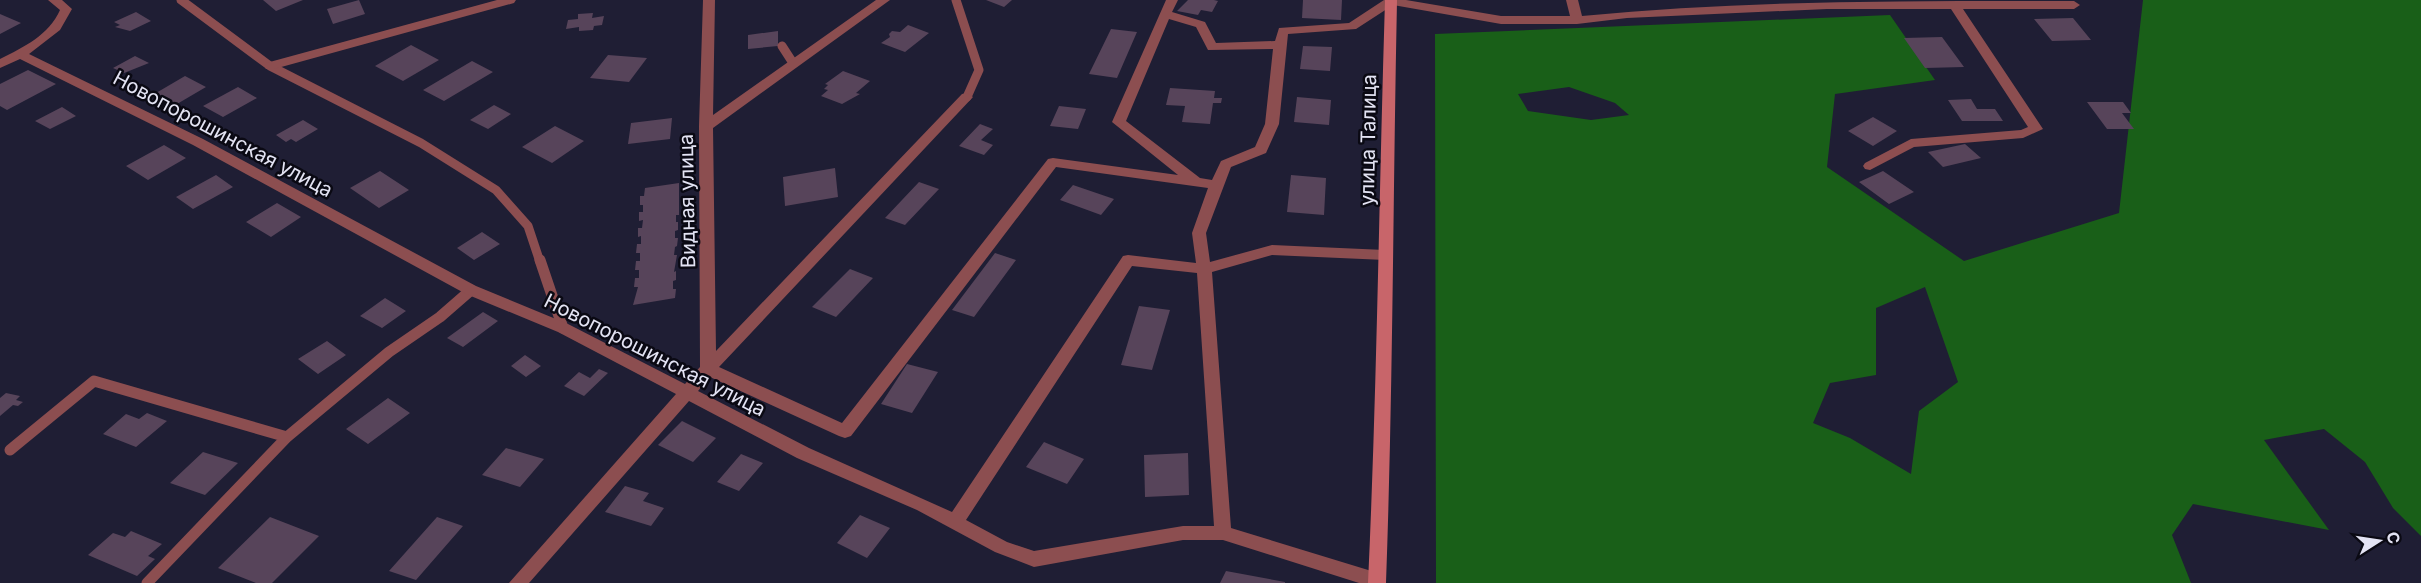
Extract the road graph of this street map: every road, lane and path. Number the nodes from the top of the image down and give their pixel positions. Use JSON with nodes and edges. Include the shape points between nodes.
{"nodes":[{"id":1,"x":54,"y":0,"type":"edge"},
{"id":2,"x":182,"y":0,"type":"edge"},
{"id":3,"x":510,"y":0,"type":"edge"},
{"id":4,"x":709,"y":0,"type":"edge"},
{"id":5,"x":884,"y":0,"type":"edge"},
{"id":6,"x":956,"y":0,"type":"edge"},
{"id":7,"x":1172,"y":0,"type":"edge"},
{"id":8,"x":1572,"y":0,"type":"edge"},
{"id":9,"x":1391,"y":1,"type":"edge"},
{"id":10,"x":1826,"y":2,"type":"edge"},
{"id":11,"x":1955,"y":5,"type":"junction"},
{"id":12,"x":2074,"y":5,"type":"dead end"},
{"id":13,"x":1165,"y":14,"type":"junction"},
{"id":14,"x":1577,"y":20,"type":"junction"},
{"id":15,"x":1280,"y":45,"type":"junction"},
{"id":16,"x":782,"y":46,"type":"dead end"},
{"id":17,"x":20,"y":54,"type":"junction"},
{"id":18,"x":793,"y":63,"type":"junction"},
{"id":19,"x":0,"y":64,"type":"edge"},
{"id":20,"x":270,"y":66,"type":"junction"},
{"id":21,"x":968,"y":97,"type":"joint"},
{"id":22,"x":706,"y":126,"type":"junction"},
{"id":23,"x":1870,"y":166,"type":"dead end"},
{"id":24,"x":1196,"y":182,"type":"junction"},
{"id":25,"x":1215,"y":185,"type":"junction"},
{"id":26,"x":1385,"y":255,"type":"junction"},
{"id":27,"x":1204,"y":269,"type":"junction"},
{"id":28,"x":471,"y":290,"type":"junction"},
{"id":29,"x":563,"y":328,"type":"junction"},
{"id":30,"x":708,"y":369,"type":"junction"},
{"id":31,"x":687,"y":394,"type":"junction"},
{"id":32,"x":287,"y":437,"type":"junction"},
{"id":33,"x":10,"y":450,"type":"dead end"},
{"id":34,"x":955,"y":522,"type":"junction"},
{"id":35,"x":1223,"y":533,"type":"junction"},
{"id":36,"x":1378,"y":582,"type":"edge"},
{"id":37,"x":147,"y":583,"type":"edge"},
{"id":38,"x":518,"y":583,"type":"edge"}],
"edges":[{"from":1,"to":17,"type":"street","via":[[66,9],[58,27]]},
{"from":2,"to":20,"type":"lane"},
{"from":3,"to":20,"type":"street"},
{"from":4,"to":22,"type":"street","name":"Видная улица"},
{"from":5,"to":18,"type":"street"},
{"from":6,"to":21,"type":"lane","via":[[979,70]]},
{"from":7,"to":13,"type":"street"},
{"from":8,"to":14,"type":"street"},
{"from":9,"to":14,"type":"street","via":[[1501,20]]},
{"from":9,"to":15,"type":"street","via":[[1352,26],[1283,31]]},
{"from":9,"to":26,"type":"street","name":"улица Талица"},
{"from":10,"to":11,"type":"street"},
{"from":10,"to":14,"type":"street"},
{"from":11,"to":12,"type":"street"},
{"from":11,"to":23,"type":"street","via":[[2036,129],[2023,134],[1911,143]]},
{"from":13,"to":15,"type":"street","via":[[1201,25],[1212,47]]},
{"from":13,"to":24,"type":"street","via":[[1119,122]]},
{"from":15,"to":25,"type":"street","via":[[1272,124],[1261,150],[1226,164]]},
{"from":16,"to":18,"type":"lane"},
{"from":17,"to":19,"type":"street"},
{"from":17,"to":28,"type":"street","name":"Новопорошинская улица","via":[[198,142]]},
{"from":18,"to":22,"type":"street"},
{"from":20,"to":29,"type":"lane","via":[[421,143],[496,190],[528,226]]},
{"from":21,"to":30,"type":"street"},
{"from":22,"to":30,"type":"street","name":"Видная улица"},
{"from":24,"to":25,"type":"street"},
{"from":24,"to":30,"type":"street","via":[[1053,162],[845,431]]},
{"from":25,"to":27,"type":"street","via":[[1199,233]]},
{"from":26,"to":27,"type":"street","via":[[1272,250]]},
{"from":26,"to":36,"type":"street","name":"улица Талица"},
{"from":27,"to":34,"type":"street","via":[[1128,260]]},
{"from":27,"to":35,"type":"street"},
{"from":28,"to":29,"type":"street","name":"Новопорошинская улица"},
{"from":28,"to":32,"type":"lane"},
{"from":29,"to":31,"type":"street","name":"Новопорошинская улица"},
{"from":30,"to":31,"type":"street"},
{"from":31,"to":34,"type":"street","name":"Новопорошинская улица","via":[[803,453]]},
{"from":31,"to":38,"type":"street"},
{"from":32,"to":33,"type":"lane","via":[[94,381]]},
{"from":32,"to":37,"type":"lane"},
{"from":34,"to":35,"type":"street","name":"Новопорошинская улица","via":[[1001,547],[1034,559],[1184,533]]},
{"from":35,"to":36,"type":"street","name":"Новопорошинская улица"}]}
